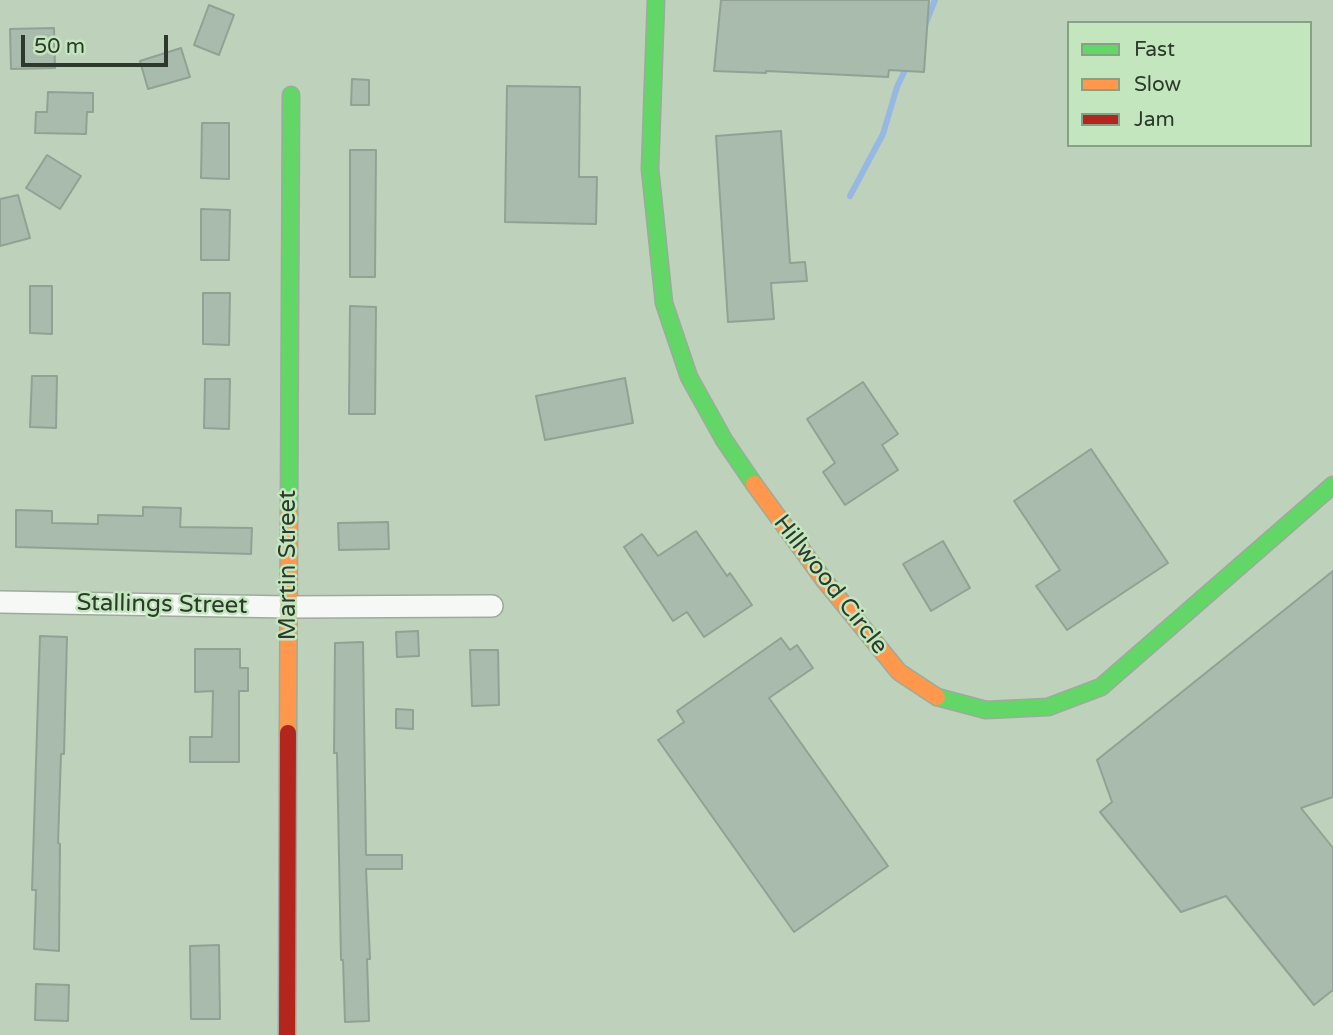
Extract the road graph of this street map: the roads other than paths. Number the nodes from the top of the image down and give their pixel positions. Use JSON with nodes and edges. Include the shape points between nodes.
{"nodes":[{"id":1,"x":656,"y":0,"type":"edge"},
{"id":2,"x":290,"y":95,"type":"dead end"},
{"id":3,"x":1333,"y":485,"type":"edge"},
{"id":4,"x":0,"y":602,"type":"edge"},
{"id":5,"x":492,"y":606,"type":"dead end"},
{"id":6,"x":289,"y":607,"type":"junction"},
{"id":7,"x":287,"y":1035,"type":"edge"}],
"edges":[{"from":1,"to":3,"type":"street","name":"Hillwood Circle","via":[[650,169],[653,214],[664,303],[689,377],[770,508],[899,672],[933,696],[986,710],[1048,706],[1101,687]]},
{"from":2,"to":6,"type":"street","name":"Martin Street"},
{"from":4,"to":6,"type":"street","name":"Stallings Street"},
{"from":5,"to":6,"type":"street","name":"Stallings Street"},
{"from":6,"to":7,"type":"street","name":"Martin Street"}]}
